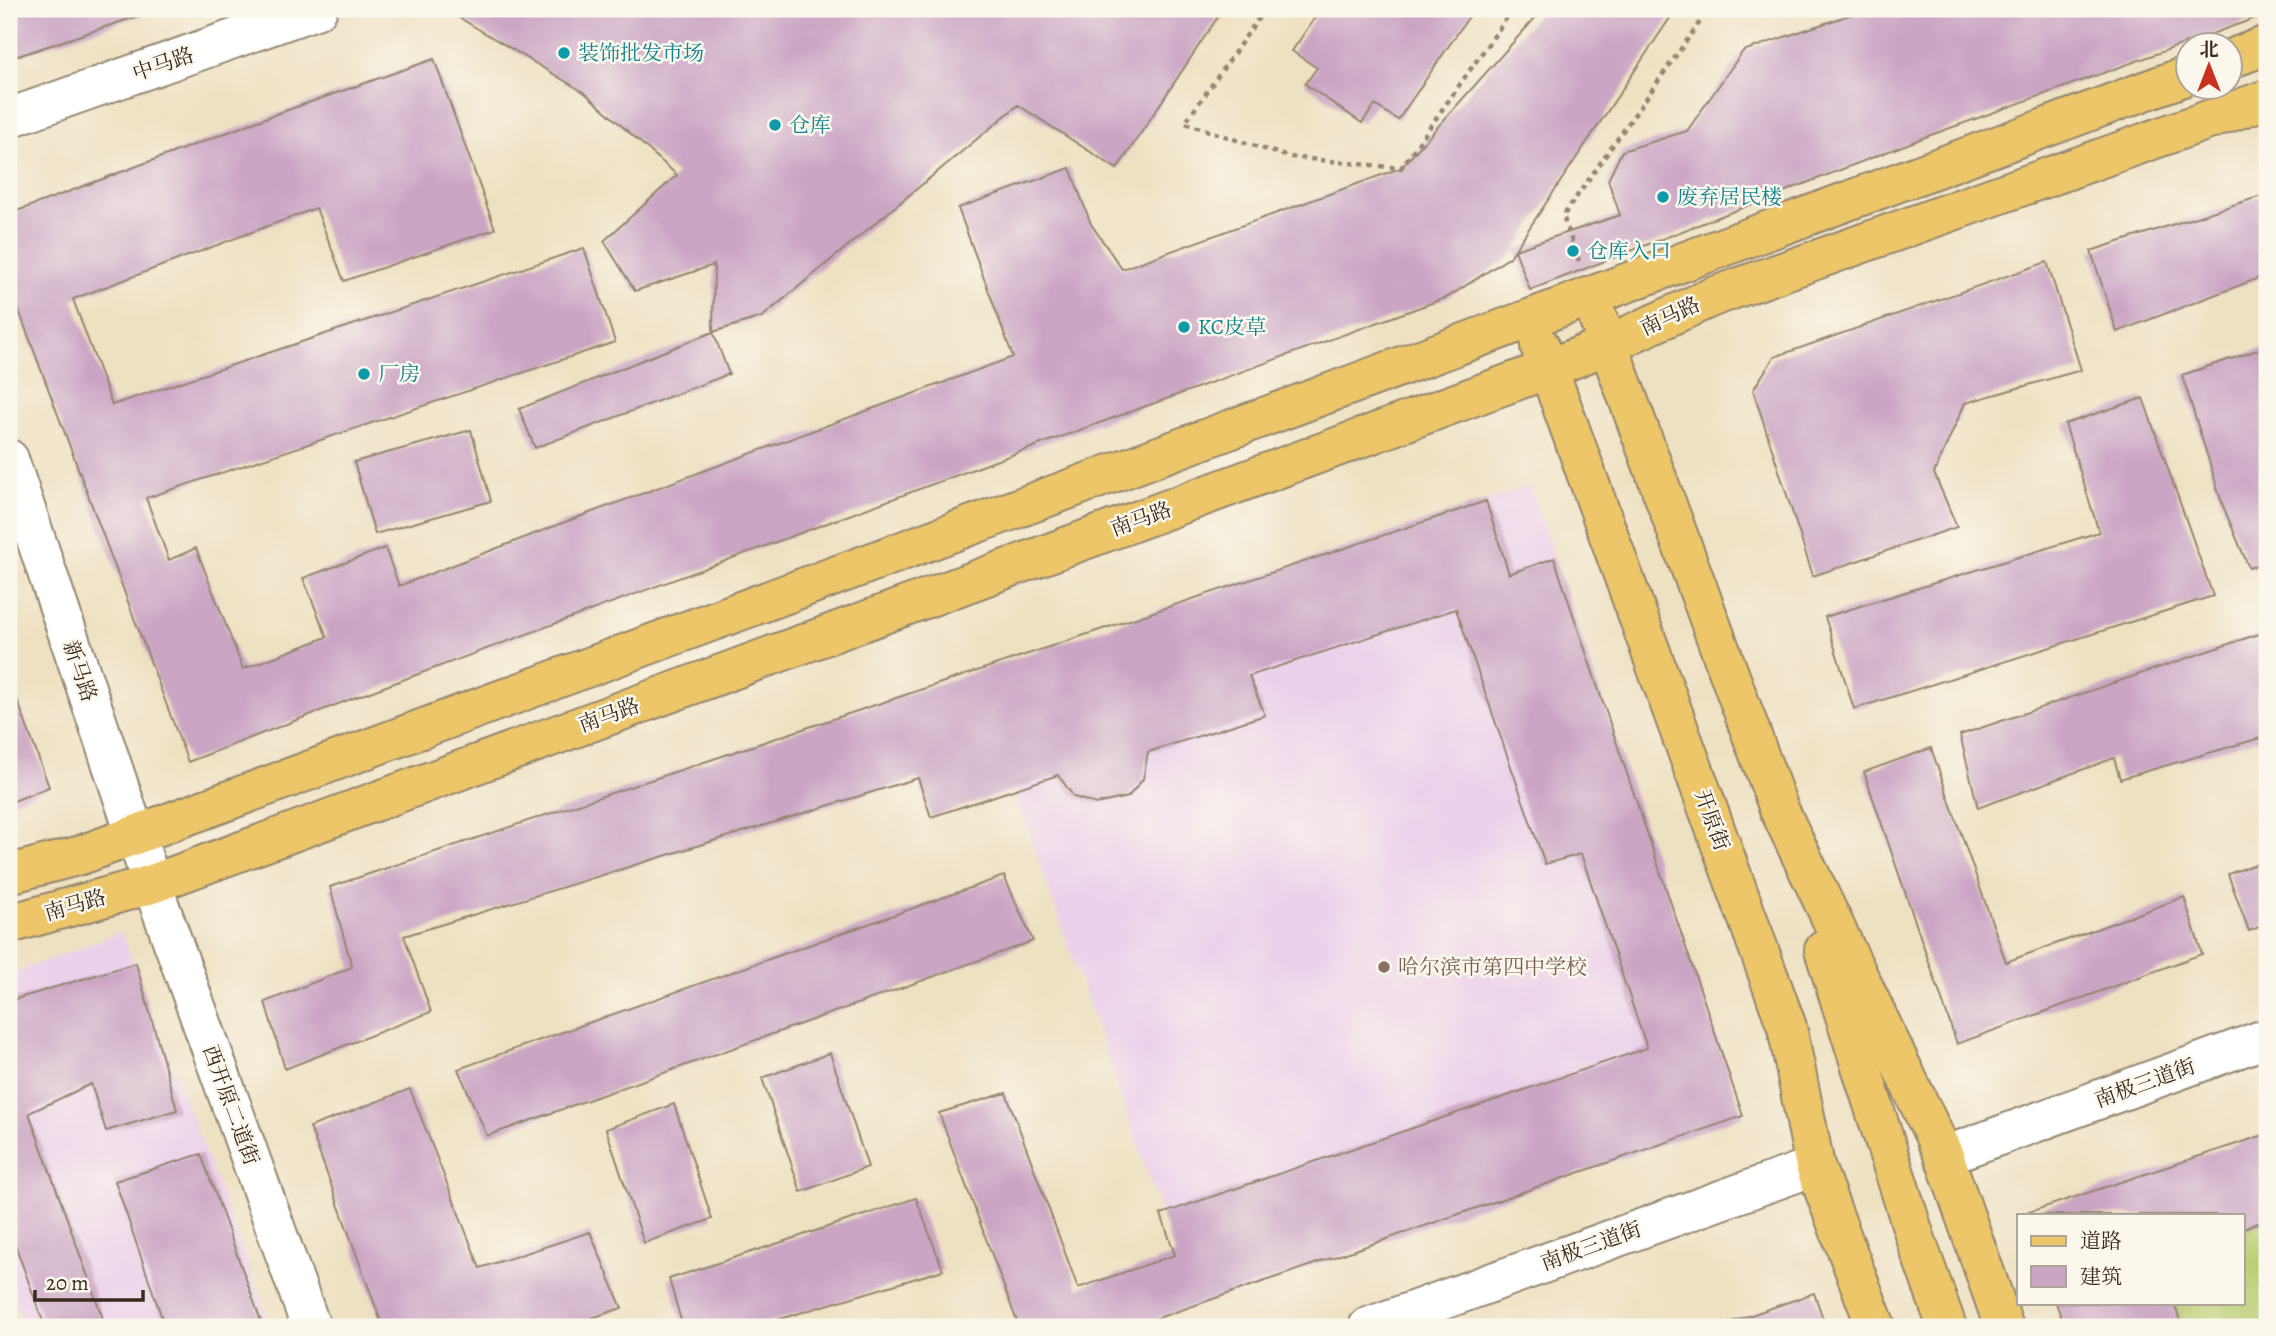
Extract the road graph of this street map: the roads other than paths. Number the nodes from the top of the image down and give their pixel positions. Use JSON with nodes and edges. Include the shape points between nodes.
{"nodes":[{"id":1,"x":318,"y":9,"type":"edge"},
{"id":2,"x":2267,"y":46,"type":"edge"},
{"id":3,"x":2244,"y":54,"type":"edge"},
{"id":4,"x":2174,"y":81,"type":"edge"},
{"id":5,"x":2267,"y":99,"type":"edge"},
{"id":6,"x":9,"y":118,"type":"edge"},
{"id":7,"x":1591,"y":295,"type":"junction"},
{"id":8,"x":1530,"y":317,"type":"junction"},
{"id":9,"x":1607,"y":345,"type":"junction"},
{"id":10,"x":1548,"y":369,"type":"junction"},
{"id":11,"x":9,"y":459,"type":"edge"},
{"id":12,"x":1779,"y":809,"type":"junction"},
{"id":13,"x":135,"y":835,"type":"junction"},
{"id":14,"x":9,"y":874,"type":"edge"},
{"id":15,"x":152,"y":884,"type":"junction"},
{"id":16,"x":9,"y":924,"type":"edge"},
{"id":17,"x":2267,"y":1038,"type":"edge"},
{"id":18,"x":1944,"y":1156,"type":"junction"},
{"id":19,"x":1815,"y":1166,"type":"junction"},
{"id":20,"x":311,"y":1327,"type":"edge"},
{"id":21,"x":1368,"y":1327,"type":"edge"},
{"id":22,"x":1876,"y":1327,"type":"edge"},
{"id":23,"x":1947,"y":1327,"type":"edge"},
{"id":24,"x":2004,"y":1327,"type":"edge"}],
"edges":[{"from":1,"to":6,"type":"street","name":"中马路"},
{"from":2,"to":3,"type":"main road"},
{"from":4,"to":7,"type":"main road"},
{"from":5,"to":9,"type":"main road","name":"南马路","via":[[1712,297]]},
{"from":7,"to":8,"type":"main road"},
{"from":7,"to":9,"type":"main road"},
{"from":8,"to":10,"type":"main road","name":"开原街"},
{"from":8,"to":13,"type":"main road"},
{"from":9,"to":10,"type":"main road","name":"南马路"},
{"from":9,"to":12,"type":"main road"},
{"from":10,"to":15,"type":"main road","name":"南马路"},
{"from":10,"to":19,"type":"main road","name":"开原街","via":[[1787,1027]]},
{"from":11,"to":13,"type":"street","name":"新马路"},
{"from":12,"to":18,"type":"main road"},
{"from":12,"to":23,"type":"main road"},
{"from":13,"to":14,"type":"main road"},
{"from":13,"to":15,"type":"street","name":"新马路"},
{"from":15,"to":16,"type":"main road","name":"南马路"},
{"from":15,"to":20,"type":"street","name":"西开原二道街"},
{"from":17,"to":18,"type":"street","name":"南极三道街"},
{"from":18,"to":24,"type":"main road"},
{"from":19,"to":21,"type":"street","name":"南极三道街"},
{"from":19,"to":22,"type":"main road","name":"开原街"}]}
